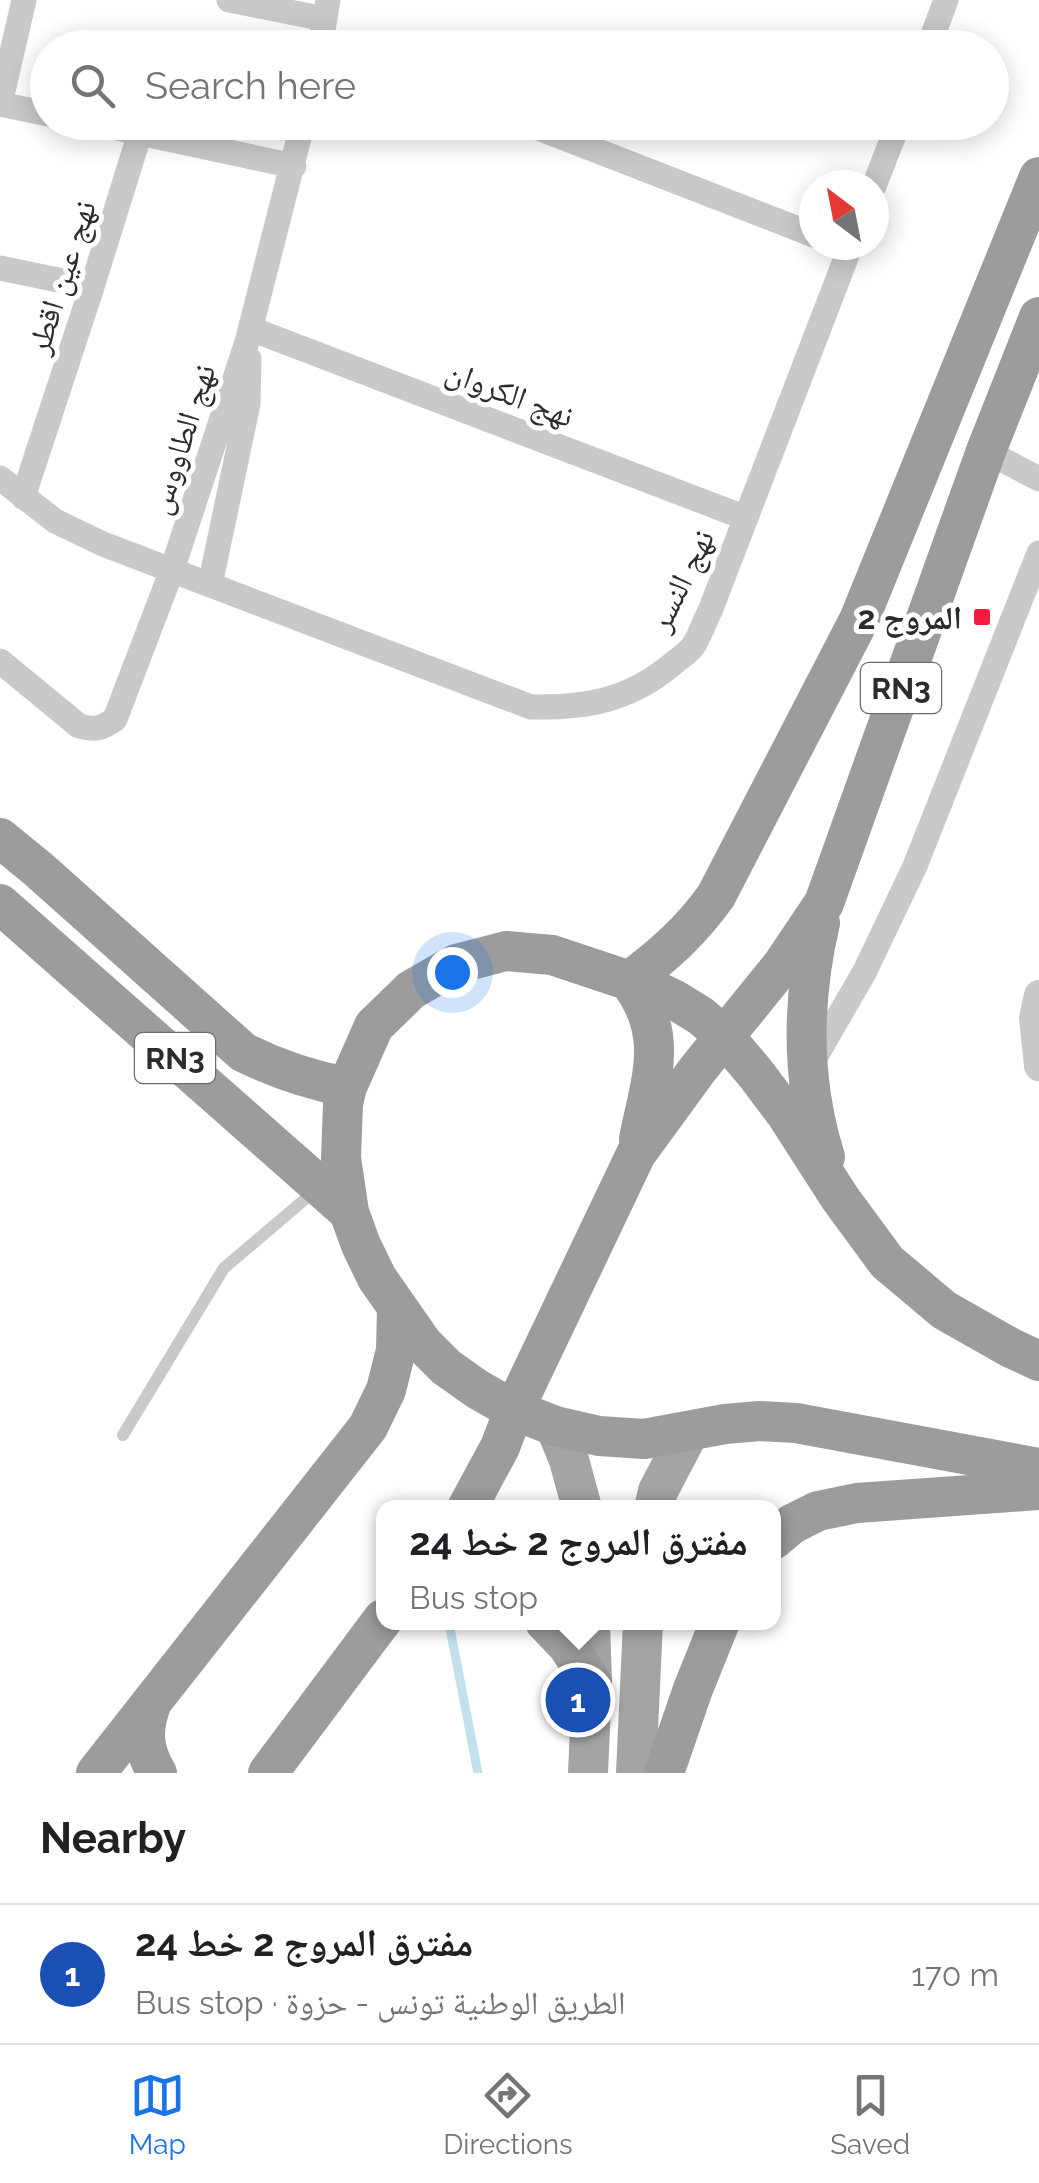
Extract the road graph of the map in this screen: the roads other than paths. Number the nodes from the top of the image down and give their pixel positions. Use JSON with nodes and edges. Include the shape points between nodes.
{"nodes":[{"id":1,"x":24,"y":0,"type":"edge"},
{"id":2,"x":229,"y":0,"type":"edge"},
{"id":3,"x":946,"y":0,"type":"edge"},
{"id":4,"x":318,"y":30,"type":"edge"},
{"id":5,"x":935,"y":30,"type":"edge"},
{"id":6,"x":0,"y":104,"type":"edge"},
{"id":7,"x":30,"y":110,"type":"edge"},
{"id":8,"x":138,"y":140,"type":"edge"},
{"id":9,"x":173,"y":140,"type":"edge"},
{"id":10,"x":299,"y":140,"type":"edge"},
{"id":11,"x":570,"y":140,"type":"edge"},
{"id":12,"x":892,"y":140,"type":"edge"},
{"id":13,"x":294,"y":166,"type":"junction"},
{"id":14,"x":880,"y":170,"type":"edge"},
{"id":15,"x":1039,"y":178,"type":"edge"},
{"id":16,"x":799,"y":228,"type":"edge"},
{"id":17,"x":842,"y":260,"type":"edge"},
{"id":18,"x":0,"y":268,"type":"edge"},
{"id":19,"x":92,"y":287,"type":"junction"},
{"id":20,"x":1039,"y":316,"type":"edge"},
{"id":21,"x":249,"y":335,"type":"junction"},
{"id":22,"x":986,"y":451,"type":"junction"},
{"id":23,"x":0,"y":478,"type":"edge"},
{"id":24,"x":1039,"y":479,"type":"edge"},
{"id":25,"x":23,"y":497,"type":"junction"},
{"id":26,"x":746,"y":518,"type":"junction"},
{"id":27,"x":1039,"y":553,"type":"edge"},
{"id":28,"x":172,"y":570,"type":"junction"},
{"id":29,"x":210,"y":585,"type":"junction"},
{"id":30,"x":0,"y":661,"type":"edge"},
{"id":31,"x":0,"y":838,"type":"edge"},
{"id":32,"x":0,"y":904,"type":"edge"},
{"id":33,"x":824,"y":904,"type":"junction"},
{"id":34,"x":629,"y":981,"type":"junction"},
{"id":35,"x":1039,"y":995,"type":"edge"},
{"id":36,"x":724,"y":1036,"type":"junction"},
{"id":37,"x":1039,"y":1066,"type":"edge"},
{"id":38,"x":808,"y":1070,"type":"junction"},
{"id":39,"x":346,"y":1087,"type":"junction"},
{"id":40,"x":636,"y":1154,"type":"junction"},
{"id":41,"x":840,"y":1198,"type":"junction"},
{"id":42,"x":335,"y":1199,"type":"junction"},
{"id":43,"x":397,"y":1308,"type":"junction"},
{"id":44,"x":1039,"y":1361,"type":"edge"},
{"id":45,"x":514,"y":1410,"type":"junction"},
{"id":46,"x":555,"y":1426,"type":"junction"},
{"id":47,"x":690,"y":1432,"type":"junction"},
{"id":48,"x":122,"y":1435,"type":"dead end"},
{"id":49,"x":1039,"y":1468,"type":"edge"},
{"id":50,"x":1039,"y":1490,"type":"edge"},
{"id":51,"x":477,"y":1491,"type":"edge"},
{"id":52,"x":580,"y":1500,"type":"edge"},
{"id":53,"x":656,"y":1500,"type":"edge"},
{"id":54,"x":781,"y":1533,"type":"edge"},
{"id":55,"x":381,"y":1630,"type":"edge"},
{"id":56,"x":553,"y":1630,"type":"edge"},
{"id":57,"x":590,"y":1630,"type":"edge"},
{"id":58,"x":643,"y":1630,"type":"edge"},
{"id":59,"x":717,"y":1630,"type":"edge"},
{"id":60,"x":592,"y":1683,"type":"junction"},
{"id":61,"x":154,"y":1698,"type":"junction"},
{"id":62,"x":96,"y":1773,"type":"edge"},
{"id":63,"x":157,"y":1773,"type":"edge"},
{"id":64,"x":268,"y":1773,"type":"edge"},
{"id":65,"x":588,"y":1773,"type":"edge"},
{"id":66,"x":636,"y":1773,"type":"edge"},
{"id":67,"x":664,"y":1773,"type":"edge"}],
"edges":[{"from":1,"to":6,"type":"street"},
{"from":2,"to":4,"type":"street"},
{"from":3,"to":5,"type":"street"},
{"from":6,"to":7,"type":"street"},
{"from":8,"to":19,"type":"street","name":"نهج عين اقطر"},
{"from":9,"to":13,"type":"street"},
{"from":10,"to":13,"type":"street","name":"نهج الطاووس"},
{"from":11,"to":16,"type":"street"},
{"from":12,"to":14,"type":"street"},
{"from":13,"to":21,"type":"street","name":"نهج الطاووس"},
{"from":15,"to":34,"type":"highway","number":"RN3","via":[[860,620],[716,896],[670,950]]},
{"from":17,"to":26,"type":"street","name":"نهج النسر"},
{"from":18,"to":19,"type":"street"},
{"from":19,"to":25,"type":"street","name":"نهج عين اقطر"},
{"from":20,"to":22,"type":"highway","number":"RN3"},
{"from":21,"to":26,"type":"street","name":"نهج الكروان"},
{"from":21,"to":28,"type":"street","name":"نهج الطاووس"},
{"from":21,"to":29,"type":"street","via":[[248,404]]},
{"from":22,"to":24,"type":"street"},
{"from":22,"to":33,"type":"highway","number":"RN3"},
{"from":23,"to":25,"type":"street","name":"نهج النسر"},
{"from":25,"to":28,"type":"street","name":"نهج النسر","via":[[55,522]]},
{"from":26,"to":29,"type":"street","name":"نهج النسر","via":[[692,647],[664,672],[600,703],[531,707]]},
{"from":27,"to":38,"type":"street","via":[[907,884]]},
{"from":28,"to":29,"type":"street","name":"نهج النسر"},
{"from":28,"to":30,"type":"street","name":"نهج الطاووس","via":[[115,720],[104,727],[79,726]]},
{"from":31,"to":39,"type":"highway","number":"RN3","via":[[243,1052]]},
{"from":32,"to":42,"type":"highway","number":"RN3"},
{"from":33,"to":36,"type":"highway","number":"RN3"},
{"from":33,"to":38,"type":"highway","via":[[806,1014]]},
{"from":34,"to":36,"type":"highway","number":"RN3","via":[[675,1000]]},
{"from":34,"to":39,"type":"highway","number":"RN3","via":[[552,955],[506,951],[456,964],[411,990],[374,1026]]},
{"from":34,"to":40,"type":"highway","number":"RN3","via":[[650,1017],[655,1058]]},
{"from":35,"to":37,"type":"street"},
{"from":36,"to":40,"type":"highway","number":"RN3"},
{"from":36,"to":41,"type":"highway","number":"RN3"},
{"from":38,"to":41,"type":"highway","via":[[821,1144]]},
{"from":39,"to":42,"type":"highway","number":"RN3"},
{"from":40,"to":45,"type":"highway","number":"RN3"},
{"from":41,"to":44,"type":"highway","number":"RN3","via":[[887,1262],[944,1310]]},
{"from":42,"to":43,"type":"highway","number":"RN3"},
{"from":42,"to":48,"type":"lane","via":[[224,1268]]},
{"from":43,"to":45,"type":"highway","number":"RN3","via":[[446,1367]]},
{"from":43,"to":61,"type":"highway","via":[[393,1363],[368,1427]]},
{"from":45,"to":46,"type":"highway","number":"RN3"},
{"from":45,"to":51,"type":"highway"},
{"from":46,"to":47,"type":"highway","number":"RN3","via":[[644,1439]]},
{"from":46,"to":51,"type":"highway","via":[[521,1446]]},
{"from":46,"to":52,"type":"main road"},
{"from":47,"to":49,"type":"highway","number":"RN3","via":[[760,1421],[796,1423]]},
{"from":47,"to":53,"type":"main road"},
{"from":50,"to":54,"type":"highway","via":[[857,1503],[818,1511]]},
{"from":55,"to":64,"type":"highway"},
{"from":56,"to":60,"type":"highway"},
{"from":57,"to":60,"type":"main road"},
{"from":58,"to":66,"type":"main road"},
{"from":59,"to":67,"type":"highway"},
{"from":60,"to":65,"type":"main road"},
{"from":61,"to":62,"type":"highway"},
{"from":61,"to":63,"type":"highway","via":[[144,1740]]}]}
